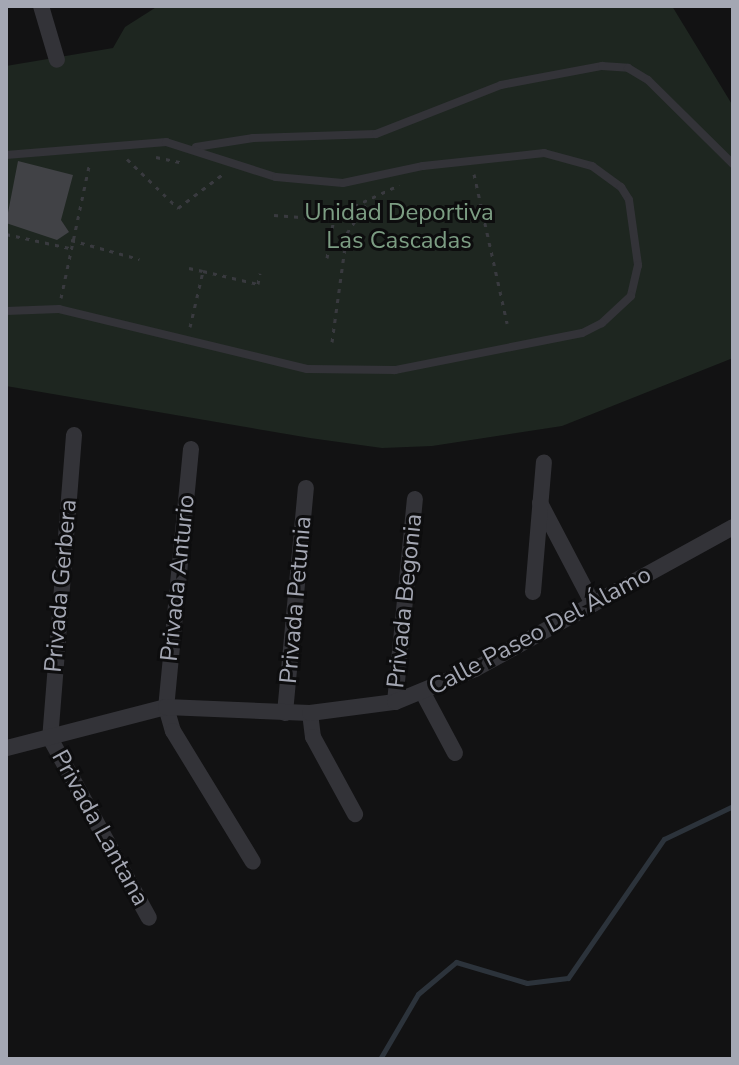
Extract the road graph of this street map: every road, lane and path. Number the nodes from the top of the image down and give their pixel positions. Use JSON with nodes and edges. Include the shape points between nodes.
{"nodes":[{"id":1,"x":41,"y":6,"type":"edge"},
{"id":2,"x":57,"y":60,"type":"dead end"},
{"id":3,"x":192,"y":148,"type":"junction"},
{"id":4,"x":6,"y":155,"type":"edge"},
{"id":5,"x":140,"y":155,"type":"dead end"},
{"id":6,"x":132,"y":156,"type":"dead end"},
{"id":7,"x":96,"y":159,"type":"dead end"},
{"id":8,"x":471,"y":161,"type":"junction"},
{"id":9,"x":184,"y":163,"type":"dead end"},
{"id":10,"x":733,"y":164,"type":"edge"},
{"id":11,"x":210,"y":171,"type":"dead end"},
{"id":12,"x":223,"y":174,"type":"junction"},
{"id":13,"x":474,"y":174,"type":"junction"},
{"id":14,"x":459,"y":176,"type":"dead end"},
{"id":15,"x":235,"y":178,"type":"dead end"},
{"id":16,"x":414,"y":181,"type":"dead end"},
{"id":17,"x":399,"y":184,"type":"junction"},
{"id":18,"x":372,"y":187,"type":"dead end"},
{"id":19,"x":369,"y":203,"type":"junction"},
{"id":20,"x":274,"y":215,"type":"dead end"},
{"id":21,"x":335,"y":217,"type":"junction"},
{"id":22,"x":6,"y":234,"type":"edge"},
{"id":23,"x":71,"y":240,"type":"junction"},
{"id":24,"x":69,"y":248,"type":"junction"},
{"id":25,"x":327,"y":258,"type":"dead end"},
{"id":26,"x":139,"y":259,"type":"dead end"},
{"id":27,"x":189,"y":268,"type":"dead end"},
{"id":28,"x":203,"y":271,"type":"junction"},
{"id":29,"x":260,"y":273,"type":"dead end"},
{"id":30,"x":59,"y":309,"type":"junction"},
{"id":31,"x":6,"y":311,"type":"edge"},
{"id":32,"x":507,"y":323,"type":"dead end"},
{"id":33,"x":187,"y":340,"type":"junction"},
{"id":34,"x":332,"y":342,"type":"dead end"},
{"id":35,"x":74,"y":435,"type":"dead end"},
{"id":36,"x":191,"y":449,"type":"dead end"},
{"id":37,"x":544,"y":462,"type":"dead end"},
{"id":38,"x":306,"y":488,"type":"dead end"},
{"id":39,"x":415,"y":499,"type":"dead end"},
{"id":40,"x":540,"y":501,"type":"junction"},
{"id":41,"x":733,"y":527,"type":"edge"},
{"id":42,"x":533,"y":592,"type":"dead end"},
{"id":43,"x":593,"y":604,"type":"junction"},
{"id":44,"x":423,"y":693,"type":"junction"},
{"id":45,"x":395,"y":702,"type":"junction"},
{"id":46,"x":166,"y":707,"type":"junction"},
{"id":47,"x":285,"y":713,"type":"junction"},
{"id":48,"x":310,"y":713,"type":"junction"},
{"id":49,"x":50,"y":738,"type":"junction"},
{"id":50,"x":7,"y":748,"type":"edge"},
{"id":51,"x":455,"y":753,"type":"dead end"},
{"id":52,"x":355,"y":814,"type":"dead end"},
{"id":53,"x":253,"y":862,"type":"dead end"},
{"id":54,"x":149,"y":918,"type":"dead end"}],
"edges":[{"from":1,"to":2,"type":"street"},
{"from":3,"to":4,"type":"lane","via":[[141,141]]},
{"from":3,"to":8,"type":"lane","via":[[254,171],[310,182],[369,181]]},
{"from":3,"to":10,"type":"lane","via":[[253,138],[376,134],[501,85],[602,66],[628,68],[648,80]]},
{"from":5,"to":9,"type":"path"},
{"from":6,"to":12,"type":"path","via":[[123,156],[178,208]]},
{"from":7,"to":23,"type":"path","via":[[88,162]]},
{"from":8,"to":13,"type":"path"},
{"from":8,"to":33,"type":"lane","via":[[544,153],[570,157],[612,177],[629,200],[632,218],[638,265],[631,296],[602,323],[582,333],[395,370],[307,369]]},
{"from":11,"to":12,"type":"path"},
{"from":12,"to":15,"type":"path"},
{"from":13,"to":14,"type":"path"},
{"from":13,"to":32,"type":"path"},
{"from":16,"to":17,"type":"path"},
{"from":17,"to":18,"type":"path"},
{"from":17,"to":19,"type":"path"},
{"from":19,"to":21,"type":"path"},
{"from":19,"to":34,"type":"path","via":[[347,233]]},
{"from":20,"to":21,"type":"path"},
{"from":21,"to":25,"type":"path"},
{"from":22,"to":24,"type":"path"},
{"from":23,"to":24,"type":"path"},
{"from":23,"to":26,"type":"path"},
{"from":24,"to":30,"type":"path"},
{"from":27,"to":28,"type":"path"},
{"from":28,"to":29,"type":"path","via":[[258,284]]},
{"from":28,"to":33,"type":"path"},
{"from":30,"to":31,"type":"lane"},
{"from":30,"to":33,"type":"lane"},
{"from":35,"to":49,"type":"street","name":"Privada Gerbera"},
{"from":36,"to":46,"type":"street","name":"Privada Anturio"},
{"from":37,"to":40,"type":"street"},
{"from":38,"to":47,"type":"street","name":"Privada Petunia"},
{"from":39,"to":45,"type":"street","name":"Privada Begonia"},
{"from":40,"to":42,"type":"street"},
{"from":40,"to":43,"type":"street"},
{"from":41,"to":43,"type":"street","name":"Calle Paseo Del Álamo"},
{"from":43,"to":44,"type":"street","name":"Calle Paseo Del Álamo"},
{"from":44,"to":45,"type":"street","name":"Calle Paseo Del Álamo"},
{"from":44,"to":51,"type":"street"},
{"from":45,"to":48,"type":"street","name":"Calle Paseo Del Álamo"},
{"from":46,"to":47,"type":"street","name":"Calle Paseo Del Álamo"},
{"from":46,"to":49,"type":"street","name":"Calle Paseo Del Álamo"},
{"from":46,"to":53,"type":"street","via":[[173,731]]},
{"from":47,"to":48,"type":"street","name":"Calle Paseo Del Álamo"},
{"from":48,"to":52,"type":"street","via":[[313,737]]},
{"from":49,"to":50,"type":"street","name":"Calle Paseo Del Álamo"},
{"from":49,"to":54,"type":"street","name":"Privada Lantana"}]}
